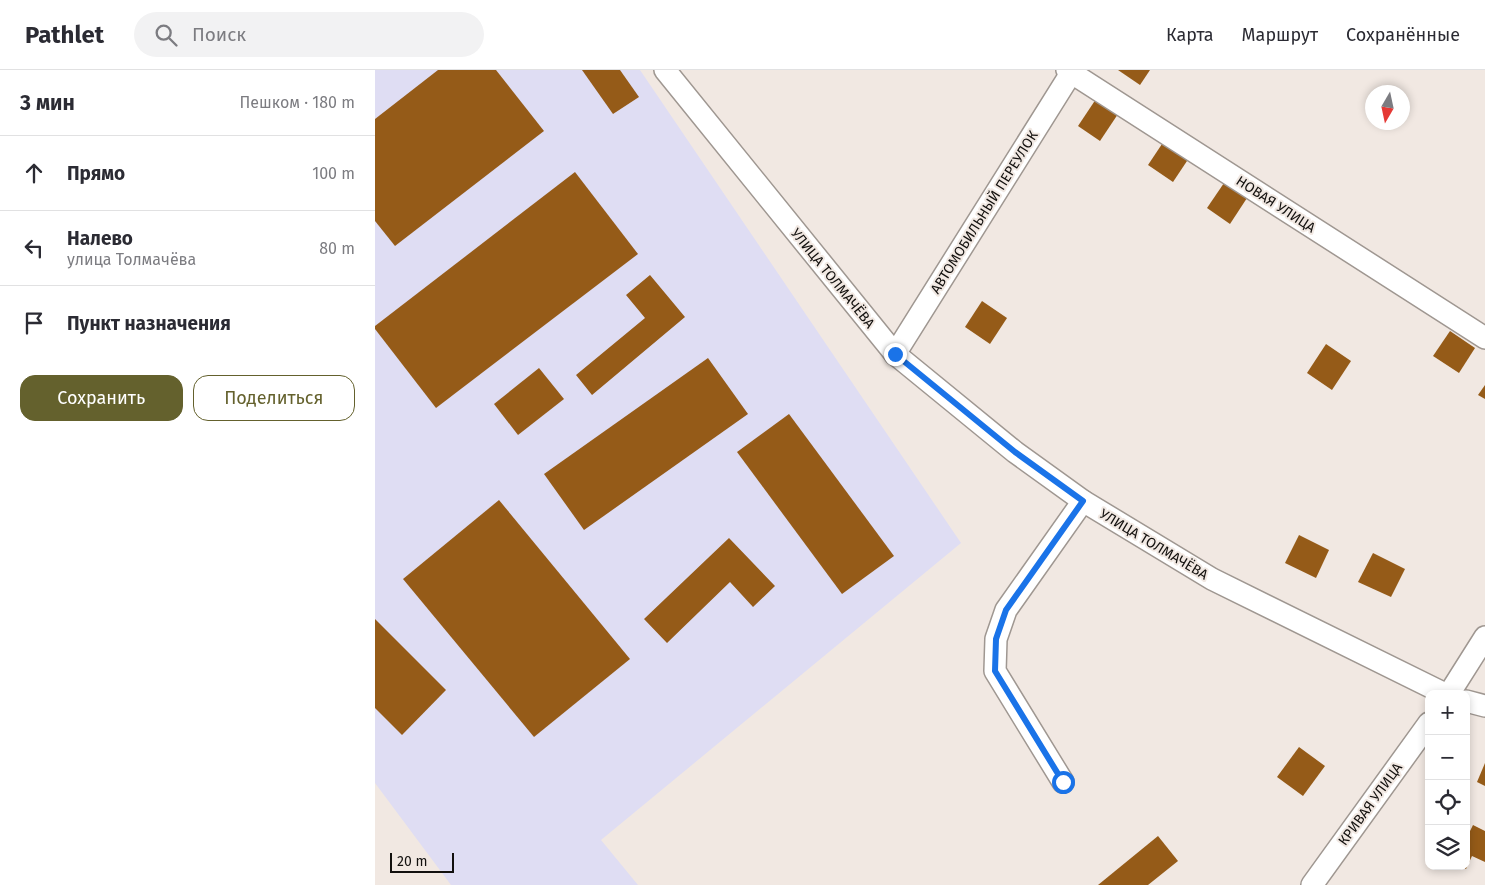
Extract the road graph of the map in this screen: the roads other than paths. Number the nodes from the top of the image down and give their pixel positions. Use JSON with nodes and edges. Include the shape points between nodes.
{"nodes":[{"id":1,"x":665,"y":70,"type":"edge"},
{"id":2,"x":1070,"y":71,"type":"edge"},
{"id":3,"x":1485,"y":338,"type":"edge"},
{"id":4,"x":895,"y":354,"type":"junction"},
{"id":5,"x":1083,"y":501,"type":"junction"},
{"id":6,"x":1485,"y":637,"type":"edge"},
{"id":7,"x":1437,"y":690,"type":"edge"},
{"id":8,"x":1452,"y":690,"type":"edge"},
{"id":9,"x":1470,"y":702,"type":"edge"},
{"id":10,"x":1485,"y":706,"type":"edge"},
{"id":11,"x":1425,"y":728,"type":"edge"},
{"id":12,"x":1063,"y":782,"type":"dead end"},
{"id":13,"x":1311,"y":885,"type":"edge"}],
"edges":[{"from":1,"to":4,"type":"street","name":"УЛИЦА ТОЛМАЧЁВА"},
{"from":2,"to":3,"type":"street","name":"НОВАЯ УЛИЦА"},
{"from":2,"to":4,"type":"street","name":"АВТОМОБИЛЬНЫЙ ПЕРЕУЛОК"},
{"from":4,"to":5,"type":"street","name":"УЛИЦА ТОЛМАЧЁВА","via":[[1015,452]]},
{"from":5,"to":7,"type":"street","name":"УЛИЦА ТОЛМАЧЁВА","via":[[1212,579]]},
{"from":5,"to":12,"type":"street","via":[[1006,610],[996,639],[995,671]]},
{"from":6,"to":8,"type":"street"},
{"from":9,"to":10,"type":"street"},
{"from":11,"to":13,"type":"street","name":"КРИВАЯ УЛИЦА"}]}
